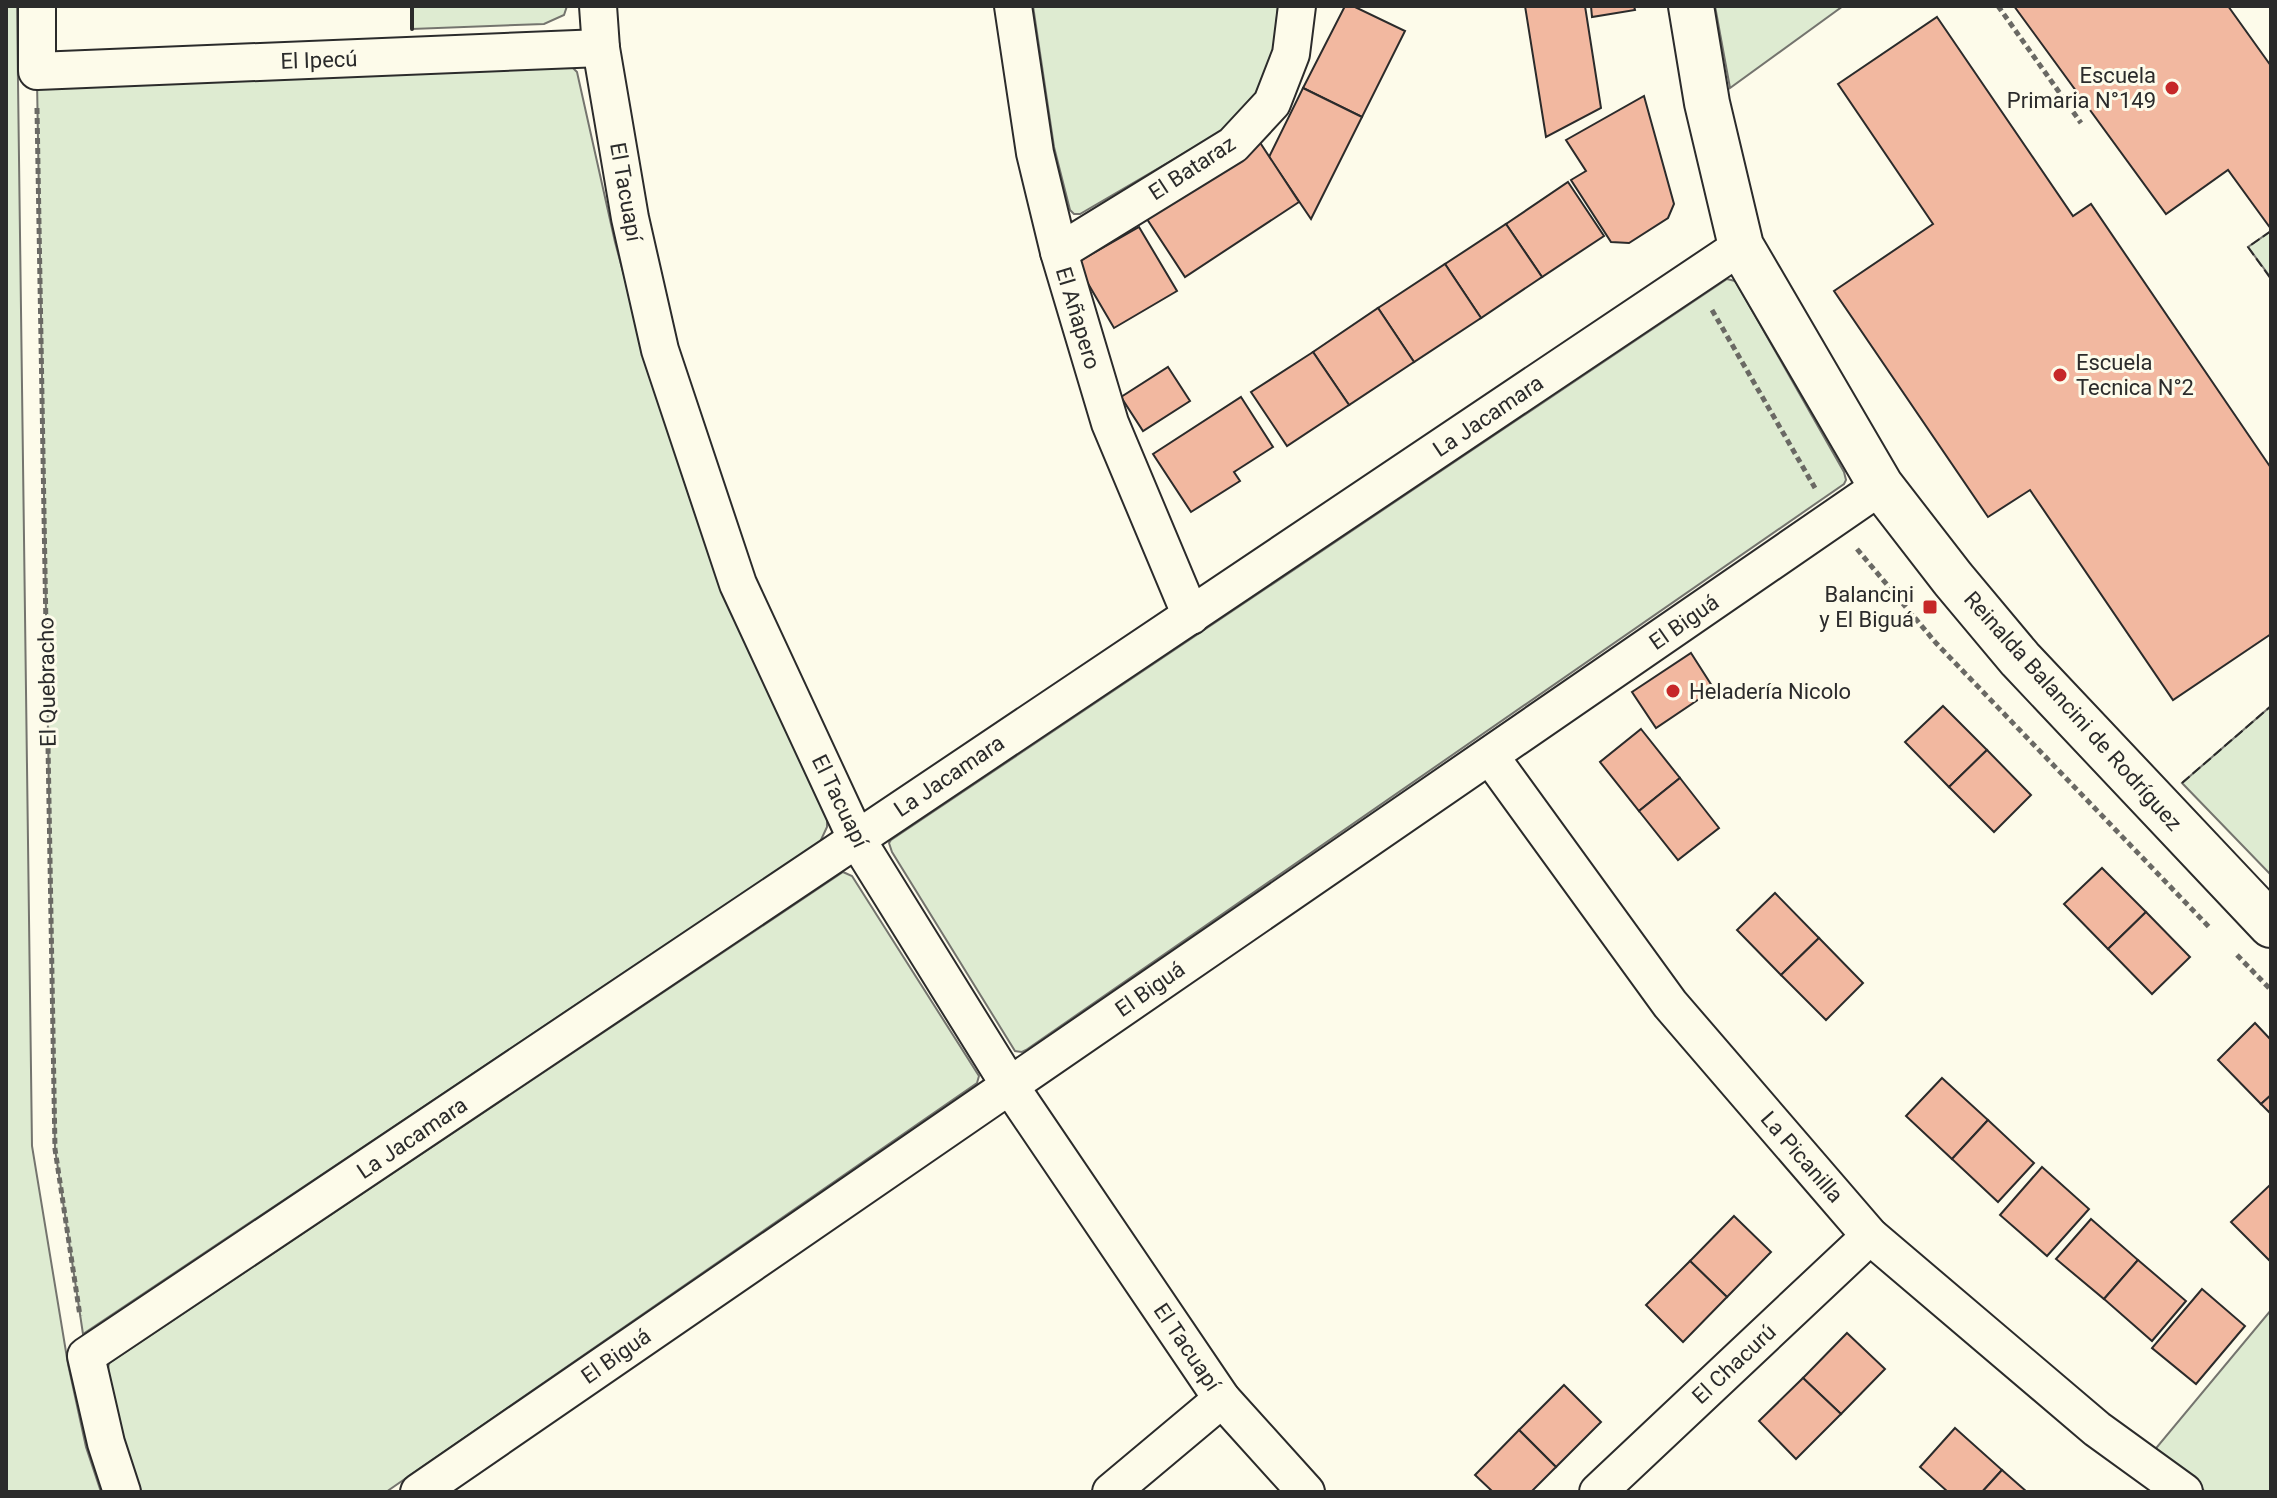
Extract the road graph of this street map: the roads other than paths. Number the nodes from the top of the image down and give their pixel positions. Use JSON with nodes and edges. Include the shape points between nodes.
{"nodes":[{"id":1,"x":37,"y":6,"type":"edge"},
{"id":2,"x":598,"y":6,"type":"edge"},
{"id":3,"x":1013,"y":6,"type":"edge"},
{"id":4,"x":1297,"y":6,"type":"edge"},
{"id":5,"x":1691,"y":6,"type":"edge"},
{"id":6,"x":601,"y":48,"type":"junction"},
{"id":7,"x":1741,"y":246,"type":"junction"},
{"id":8,"x":1059,"y":252,"type":"junction"},
{"id":9,"x":1881,"y":486,"type":"junction"},
{"id":10,"x":1191,"y":616,"type":"junction"},
{"id":11,"x":1490,"y":756,"type":"junction"},
{"id":12,"x":856,"y":838,"type":"junction"},
{"id":13,"x":2271,"y":925,"type":"edge"},
{"id":14,"x":1010,"y":1086,"type":"junction"},
{"id":15,"x":1870,"y":1236,"type":"junction"},
{"id":16,"x":1222,"y":1399,"type":"junction"},
{"id":17,"x":122,"y":1492,"type":"edge"},
{"id":18,"x":419,"y":1492,"type":"edge"},
{"id":19,"x":1111,"y":1492,"type":"edge"},
{"id":20,"x":1306,"y":1492,"type":"edge"},
{"id":21,"x":1598,"y":1492,"type":"edge"},
{"id":22,"x":2184,"y":1492,"type":"edge"}],
"edges":[{"from":1,"to":6,"type":"street","name":"El Ipecú","via":[[37,71]]},
{"from":2,"to":6,"type":"street","name":"El Tacuapí"},
{"from":3,"to":8,"type":"street","name":"El Añapero","via":[[1035,153]]},
{"from":4,"to":8,"type":"street","name":"El Bataraz","via":[[1291,54],[1272,103],[1233,145]]},
{"from":5,"to":7,"type":"street","name":"Reinalda Balancini de Rodríguez","via":[[1707,103]]},
{"from":6,"to":12,"type":"street","name":"El Tacuapí","via":[[630,218],[660,350],[738,584]]},
{"from":7,"to":9,"type":"street","name":"Reinalda Balancini de Rodríguez"},
{"from":7,"to":10,"type":"street","name":"La Jacamara"},
{"from":8,"to":10,"type":"street","name":"El Añapero","via":[[1110,423]]},
{"from":9,"to":11,"type":"street","name":"El Biguá"},
{"from":9,"to":13,"type":"street","name":"Reinalda Balancini de Rodríguez","via":[[2020,659]]},
{"from":10,"to":12,"type":"street","name":"La Jacamara"},
{"from":11,"to":14,"type":"street","name":"El Biguá"},
{"from":11,"to":15,"type":"street","name":"La Picanilla","via":[[1670,1004]]},
{"from":12,"to":14,"type":"street","name":"El Tacuapí"},
{"from":12,"to":17,"type":"street","name":"La Jacamara","via":[[86,1356]]},
{"from":14,"to":16,"type":"street","name":"El Tacuapí"},
{"from":14,"to":18,"type":"street","name":"El Biguá"},
{"from":15,"to":21,"type":"street","name":"El Chacurú"},
{"from":15,"to":22,"type":"street","name":"La Picanilla","via":[[2097,1429]]},
{"from":16,"to":19,"type":"street"},
{"from":16,"to":20,"type":"street","name":"El Tacuapí"}]}
